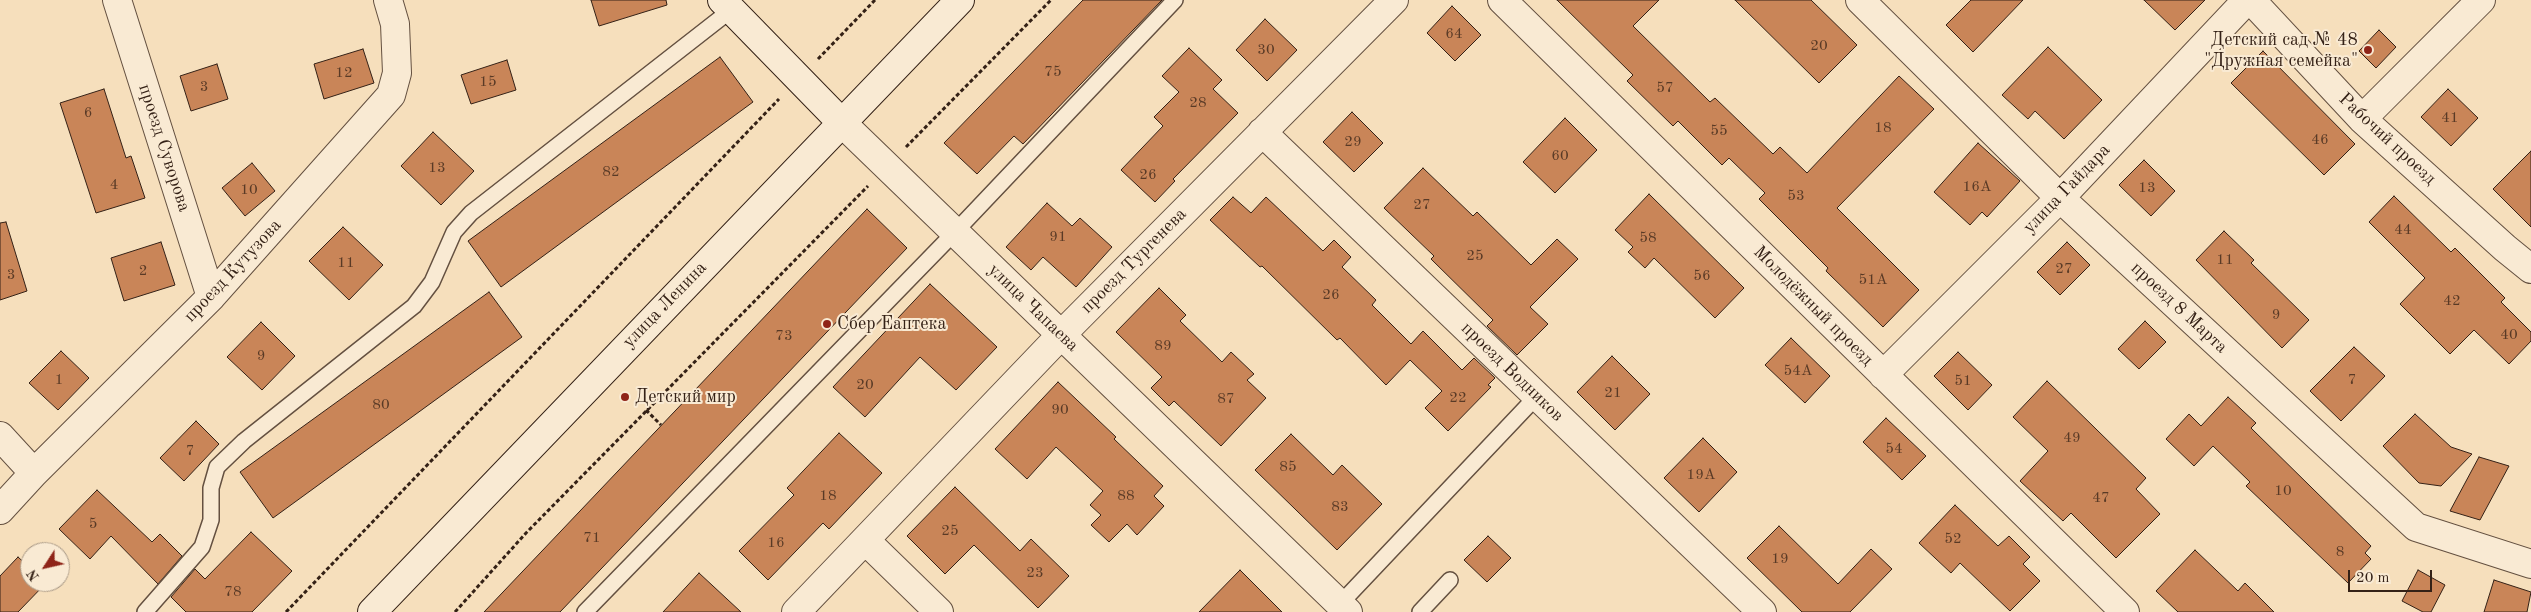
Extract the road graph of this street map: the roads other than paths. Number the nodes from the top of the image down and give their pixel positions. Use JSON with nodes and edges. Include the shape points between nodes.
{"nodes":[{"id":1,"x":117,"y":0,"type":"edge"},
{"id":2,"x":388,"y":0,"type":"edge"},
{"id":3,"x":960,"y":0,"type":"edge"},
{"id":4,"x":1176,"y":0,"type":"edge"},
{"id":5,"x":1394,"y":0,"type":"edge"},
{"id":6,"x":1502,"y":0,"type":"edge"},
{"id":7,"x":1860,"y":0,"type":"edge"},
{"id":8,"x":2249,"y":0,"type":"edge"},
{"id":9,"x":2481,"y":0,"type":"edge"},
{"id":10,"x":726,"y":5,"type":"edge"},
{"id":11,"x":2362,"y":119,"type":"junction"},
{"id":12,"x":841,"y":122,"type":"junction"},
{"id":13,"x":1262,"y":132,"type":"junction"},
{"id":14,"x":2060,"y":198,"type":"junction"},
{"id":15,"x":955,"y":232,"type":"junction"},
{"id":16,"x":2531,"y":269,"type":"edge"},
{"id":17,"x":211,"y":297,"type":"junction"},
{"id":18,"x":1061,"y":335,"type":"junction"},
{"id":19,"x":1883,"y":375,"type":"junction"},
{"id":20,"x":1537,"y":396,"type":"junction"},
{"id":21,"x":0,"y":436,"type":"edge"},
{"id":22,"x":34,"y":473,"type":"junction"},
{"id":23,"x":0,"y":510,"type":"edge"},
{"id":24,"x":865,"y":540,"type":"junction"},
{"id":25,"x":2531,"y":564,"type":"edge"},
{"id":26,"x":1450,"y":580,"type":"dead end"},
{"id":27,"x":384,"y":608,"type":"edge"},
{"id":28,"x":1344,"y":608,"type":"edge"},
{"id":29,"x":1759,"y":611,"type":"edge"},
{"id":30,"x":145,"y":612,"type":"edge"},
{"id":31,"x":585,"y":612,"type":"edge"},
{"id":32,"x":796,"y":612,"type":"edge"},
{"id":33,"x":940,"y":612,"type":"edge"},
{"id":34,"x":1420,"y":612,"type":"edge"},
{"id":35,"x":2125,"y":612,"type":"edge"}],
"edges":[{"from":1,"to":17,"type":"street","name":"проезд Суворова"},
{"from":2,"to":17,"type":"street","name":"проезд Кутузова","via":[[395,24],[397,73],[391,95]]},
{"from":3,"to":12,"type":"street","name":"улица Ленина"},
{"from":4,"to":15,"type":"lane"},
{"from":5,"to":13,"type":"street","name":"проезд Тургенева"},
{"from":6,"to":19,"type":"street","name":"Молодёжный проезд"},
{"from":7,"to":14,"type":"street","name":"проезд 8 Марта"},
{"from":8,"to":11,"type":"street","name":"Рабочий проезд"},
{"from":8,"to":14,"type":"street","name":"улица Гайдара"},
{"from":9,"to":11,"type":"street"},
{"from":10,"to":12,"type":"street","name":"улица Чапаева"},
{"from":10,"to":30,"type":"lane","via":[[471,213],[454,232],[432,282],[414,306],[244,441],[217,467],[211,488],[211,520],[202,547]]},
{"from":11,"to":16,"type":"street","name":"Рабочий проезд"},
{"from":12,"to":15,"type":"street","name":"улица Чапаева"},
{"from":12,"to":27,"type":"street","name":"улица Ленина"},
{"from":13,"to":18,"type":"street","name":"проезд Тургенева"},
{"from":13,"to":20,"type":"street","name":"проезд Водников"},
{"from":14,"to":19,"type":"street","name":"улица Гайдара"},
{"from":14,"to":25,"type":"street","name":"проезд 8 Марта","via":[[2416,527]]},
{"from":15,"to":18,"type":"street","name":"улица Чапаева"},
{"from":15,"to":31,"type":"lane"},
{"from":17,"to":22,"type":"street","name":"проезд Кутузова"},
{"from":18,"to":24,"type":"street","name":"проезд Тургенева"},
{"from":18,"to":28,"type":"street","name":"улица Чапаева"},
{"from":19,"to":35,"type":"street","name":"Молодёжный проезд"},
{"from":20,"to":28,"type":"lane"},
{"from":20,"to":29,"type":"street","name":"проезд Водников"},
{"from":21,"to":22,"type":"street"},
{"from":22,"to":23,"type":"street","name":"проезд Кутузова"},
{"from":24,"to":32,"type":"street","name":"проезд Тургенева"},
{"from":24,"to":33,"type":"street"},
{"from":26,"to":34,"type":"lane"}]}
